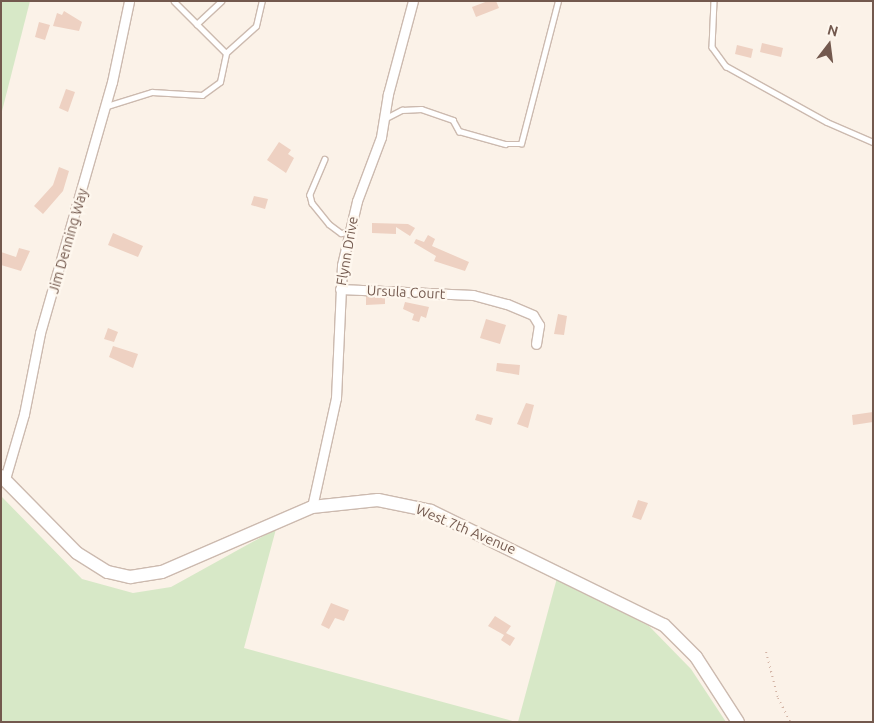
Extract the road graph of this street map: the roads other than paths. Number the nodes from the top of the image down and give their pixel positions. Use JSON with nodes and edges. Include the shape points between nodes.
{"nodes":[{"id":1,"x":129,"y":1,"type":"edge"},
{"id":2,"x":174,"y":1,"type":"edge"},
{"id":3,"x":222,"y":1,"type":"edge"},
{"id":4,"x":262,"y":1,"type":"edge"},
{"id":5,"x":413,"y":1,"type":"edge"},
{"id":6,"x":558,"y":1,"type":"edge"},
{"id":7,"x":714,"y":1,"type":"edge"},
{"id":8,"x":197,"y":24,"type":"junction"},
{"id":9,"x":226,"y":53,"type":"junction"},
{"id":10,"x":105,"y":106,"type":"junction"},
{"id":11,"x":384,"y":121,"type":"junction"},
{"id":12,"x":873,"y":142,"type":"edge"},
{"id":13,"x":325,"y":159,"type":"dead end"},
{"id":14,"x":349,"y":232,"type":"junction"},
{"id":15,"x":340,"y":289,"type":"junction"},
{"id":16,"x":536,"y":344,"type":"dead end"},
{"id":17,"x":3,"y":478,"type":"edge"},
{"id":18,"x":312,"y":507,"type":"junction"},
{"id":19,"x":738,"y":722,"type":"edge"}],
"edges":[{"from":1,"to":10,"type":"street","name":"Jim Denning Way"},
{"from":2,"to":8,"type":"lane"},
{"from":3,"to":8,"type":"lane"},
{"from":4,"to":9,"type":"lane","via":[[256,26]]},
{"from":5,"to":11,"type":"street","name":"Flynn Drive"},
{"from":6,"to":11,"type":"lane","via":[[521,144],[504,144],[458,131],[452,120],[421,109],[394,112]]},
{"from":7,"to":12,"type":"lane","via":[[712,47],[726,66],[827,122]]},
{"from":8,"to":9,"type":"lane"},
{"from":9,"to":10,"type":"lane","via":[[220,82],[202,95],[152,92]]},
{"from":10,"to":17,"type":"street","name":"Jim Denning Way","via":[[40,333],[24,414]]},
{"from":11,"to":14,"type":"street","name":"Flynn Drive"},
{"from":13,"to":14,"type":"lane","via":[[310,195],[312,203],[329,224],[341,233]]},
{"from":14,"to":15,"type":"street","name":"Flynn Drive"},
{"from":15,"to":16,"type":"street","name":"Ursula Court","via":[[473,296],[533,315],[539,325]]},
{"from":15,"to":18,"type":"street","name":"Flynn Drive","via":[[336,398]]},
{"from":17,"to":18,"type":"main road","name":"West 7th Avenue","via":[[76,554],[108,572],[130,577],[162,572]]},
{"from":18,"to":19,"type":"main road","name":"West 7th Avenue","via":[[359,501],[414,505],[469,527],[628,604],[664,625],[686,644]]}]}
